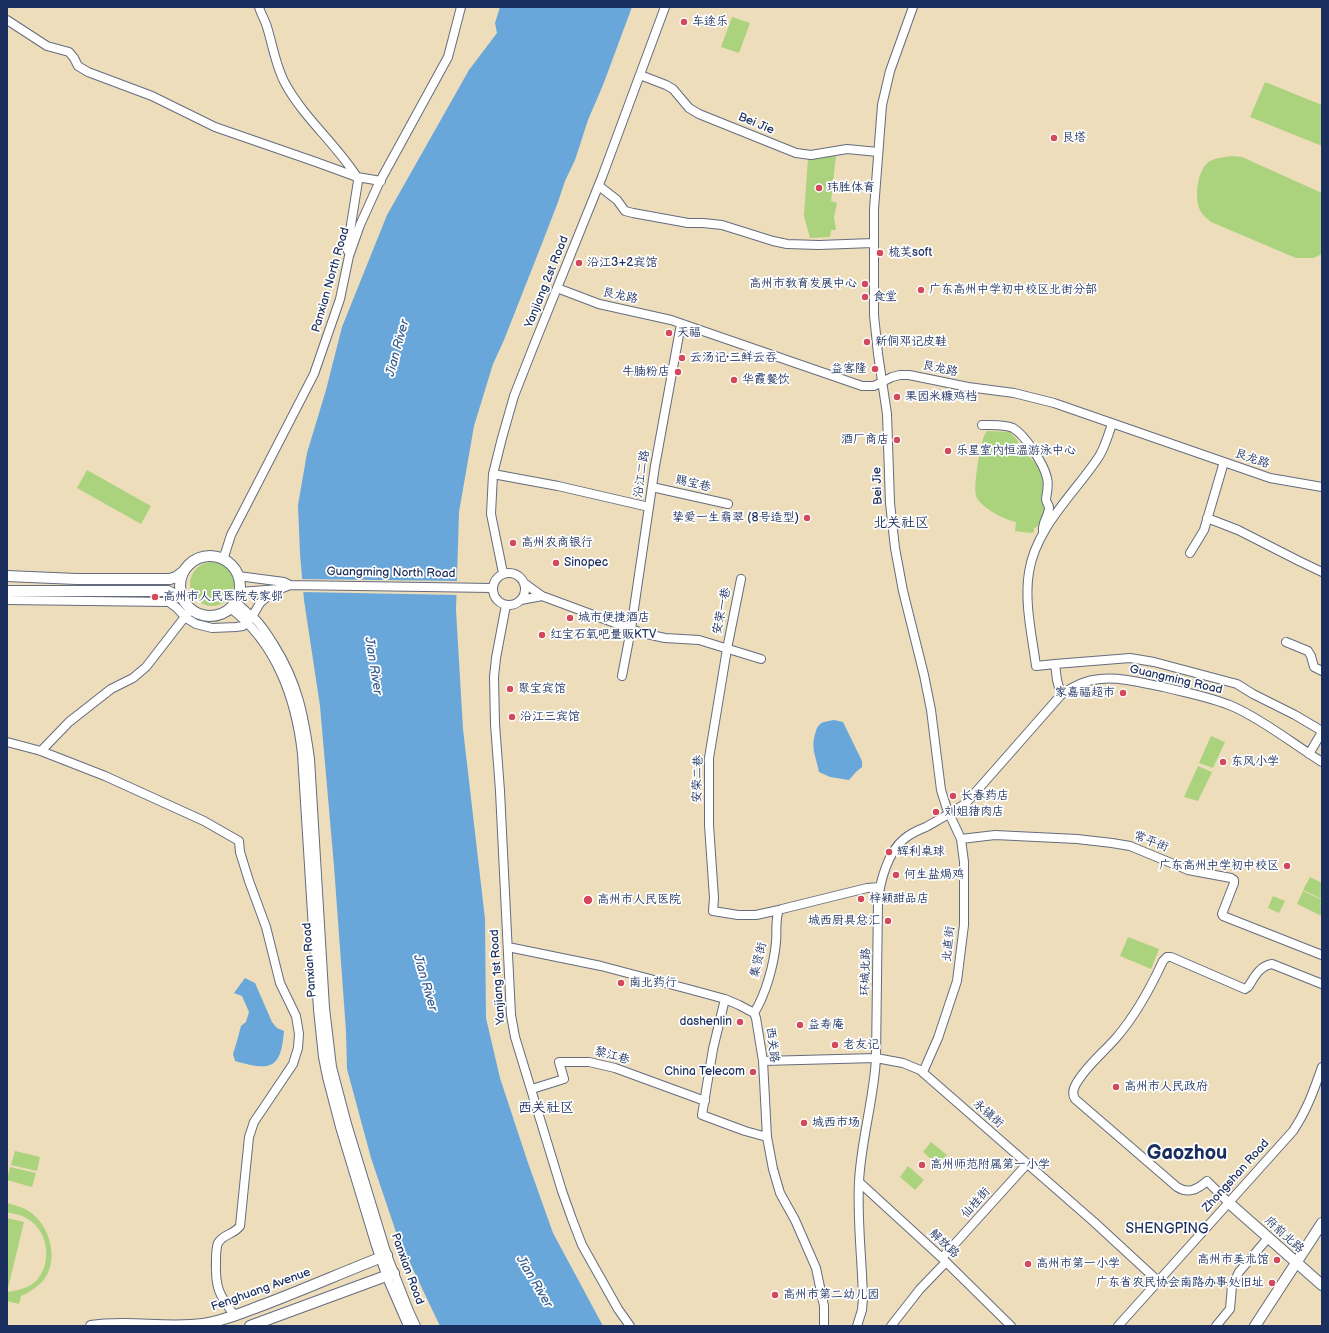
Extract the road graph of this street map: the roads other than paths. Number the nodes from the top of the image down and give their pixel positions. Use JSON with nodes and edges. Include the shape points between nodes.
{"nodes":[{"id":1,"x":259,"y":7,"type":"edge"},
{"id":2,"x":462,"y":7,"type":"edge"},
{"id":3,"x":665,"y":7,"type":"edge"},
{"id":4,"x":913,"y":7,"type":"edge"},
{"id":5,"x":7,"y":20,"type":"edge"},
{"id":6,"x":640,"y":75,"type":"junction"},
{"id":7,"x":878,"y":152,"type":"junction"},
{"id":8,"x":357,"y":177,"type":"junction"},
{"id":9,"x":380,"y":181,"type":"junction"},
{"id":10,"x":599,"y":186,"type":"junction"},
{"id":11,"x":873,"y":243,"type":"junction"},
{"id":12,"x":349,"y":256,"type":"junction"},
{"id":13,"x":557,"y":288,"type":"junction"},
{"id":14,"x":681,"y":324,"type":"junction"},
{"id":15,"x":882,"y":383,"type":"junction"},
{"id":16,"x":1112,"y":424,"type":"junction"},
{"id":17,"x":982,"y":425,"type":"dead end"},
{"id":18,"x":1224,"y":462,"type":"junction"},
{"id":19,"x":493,"y":474,"type":"junction"},
{"id":20,"x":652,"y":487,"type":"junction"},
{"id":21,"x":1322,"y":488,"type":"edge"},
{"id":22,"x":728,"y":504,"type":"dead end"},
{"id":23,"x":649,"y":507,"type":"junction"},
{"id":24,"x":1207,"y":518,"type":"junction"},
{"id":25,"x":1043,"y":533,"type":"junction"},
{"id":26,"x":1190,"y":553,"type":"dead end"},
{"id":27,"x":223,"y":560,"type":"junction"},
{"id":28,"x":184,"y":571,"type":"junction"},
{"id":29,"x":1322,"y":572,"type":"edge"},
{"id":30,"x":503,"y":573,"type":"junction"},
{"id":31,"x":7,"y":576,"type":"edge"},
{"id":32,"x":238,"y":576,"type":"junction"},
{"id":33,"x":741,"y":579,"type":"dead end"},
{"id":34,"x":524,"y":583,"type":"junction"},
{"id":35,"x":290,"y":585,"type":"junction"},
{"id":36,"x":492,"y":588,"type":"junction"},
{"id":37,"x":275,"y":590,"type":"junction"},
{"id":38,"x":7,"y":591,"type":"edge"},
{"id":39,"x":542,"y":596,"type":"junction"},
{"id":40,"x":7,"y":600,"type":"edge"},
{"id":41,"x":183,"y":600,"type":"junction"},
{"id":42,"x":235,"y":600,"type":"junction"},
{"id":43,"x":520,"y":600,"type":"junction"},
{"id":44,"x":506,"y":605,"type":"junction"},
{"id":45,"x":188,"y":614,"type":"junction"},
{"id":46,"x":249,"y":619,"type":"junction"},
{"id":47,"x":631,"y":629,"type":"junction"},
{"id":48,"x":1286,"y":642,"type":"dead end"},
{"id":49,"x":726,"y":649,"type":"junction"},
{"id":50,"x":761,"y":659,"type":"dead end"},
{"id":51,"x":1055,"y":664,"type":"junction"},
{"id":52,"x":1322,"y":671,"type":"edge"},
{"id":53,"x":622,"y":676,"type":"dead end"},
{"id":54,"x":1061,"y":695,"type":"junction"},
{"id":55,"x":1322,"y":732,"type":"edge"},
{"id":56,"x":7,"y":742,"type":"edge"},
{"id":57,"x":40,"y":751,"type":"junction"},
{"id":58,"x":1309,"y":754,"type":"junction"},
{"id":59,"x":1322,"y":762,"type":"edge"},
{"id":60,"x":950,"y":814,"type":"junction"},
{"id":61,"x":961,"y":839,"type":"junction"},
{"id":62,"x":880,"y":887,"type":"junction"},
{"id":63,"x":779,"y":910,"type":"junction"},
{"id":64,"x":508,"y":947,"type":"junction"},
{"id":65,"x":1322,"y":955,"type":"edge"},
{"id":66,"x":1322,"y":984,"type":"edge"},
{"id":67,"x":725,"y":1000,"type":"junction"},
{"id":68,"x":754,"y":1013,"type":"junction"},
{"id":69,"x":876,"y":1058,"type":"junction"},
{"id":70,"x":763,"y":1061,"type":"junction"},
{"id":71,"x":1322,"y":1067,"type":"edge"},
{"id":72,"x":923,"y":1072,"type":"junction"},
{"id":73,"x":532,"y":1089,"type":"junction"},
{"id":74,"x":705,"y":1101,"type":"junction"},
{"id":75,"x":767,"y":1137,"type":"junction"},
{"id":76,"x":1027,"y":1164,"type":"junction"},
{"id":77,"x":859,"y":1182,"type":"junction"},
{"id":78,"x":1229,"y":1203,"type":"junction"},
{"id":79,"x":1322,"y":1223,"type":"edge"},
{"id":80,"x":1268,"y":1238,"type":"junction"},
{"id":81,"x":384,"y":1257,"type":"junction"},
{"id":82,"x":944,"y":1260,"type":"junction"},
{"id":83,"x":1296,"y":1263,"type":"junction"},
{"id":84,"x":390,"y":1275,"type":"junction"},
{"id":85,"x":1158,"y":1281,"type":"junction"},
{"id":86,"x":1322,"y":1285,"type":"edge"},
{"id":87,"x":235,"y":1316,"type":"junction"},
{"id":88,"x":91,"y":1326,"type":"edge"},
{"id":89,"x":250,"y":1326,"type":"edge"},
{"id":90,"x":408,"y":1326,"type":"edge"},
{"id":91,"x":416,"y":1326,"type":"edge"},
{"id":92,"x":630,"y":1326,"type":"edge"},
{"id":93,"x":824,"y":1326,"type":"edge"},
{"id":94,"x":857,"y":1326,"type":"edge"},
{"id":95,"x":891,"y":1326,"type":"edge"},
{"id":96,"x":1011,"y":1326,"type":"edge"},
{"id":97,"x":1118,"y":1326,"type":"edge"},
{"id":98,"x":1216,"y":1326,"type":"edge"},
{"id":99,"x":1255,"y":1326,"type":"edge"}],
"edges":[{"from":1,"to":8,"type":"street","via":[[280,74],[286,85],[295,100]]},
{"from":2,"to":9,"type":"street","name":"Panxian North Road","via":[[448,57]]},
{"from":3,"to":6,"type":"street","name":"Yanjiang 2st Road"},
{"from":4,"to":7,"type":"street","name":"Bei Jie","via":[[883,96]]},
{"from":5,"to":8,"type":"street","via":[[47,46],[68,52],[78,66],[88,72],[152,96],[215,127]]},
{"from":6,"to":7,"type":"street","name":"Bei Jie","via":[[673,89],[689,108],[699,114],[796,153],[811,155],[847,149]]},
{"from":6,"to":10,"type":"street","name":"Yanjiang 2st Road"},
{"from":7,"to":11,"type":"street","name":"Bei Jie"},
{"from":8,"to":9,"type":"street"},
{"from":8,"to":12,"type":"street","via":[[348,245]]},
{"from":9,"to":12,"type":"street","name":"Panxian North Road"},
{"from":10,"to":11,"type":"street","via":[[626,211],[633,213],[722,225],[787,244]]},
{"from":10,"to":13,"type":"street","name":"Yanjiang 2st Road"},
{"from":11,"to":15,"type":"street","name":"Bei Jie","via":[[875,322]]},
{"from":12,"to":27,"type":"street","name":"Panxian North Road","via":[[340,299],[314,374],[231,535]]},
{"from":13,"to":14,"type":"street","name":"艮龙路","via":[[595,303]]},
{"from":13,"to":19,"type":"street","name":"Yanjiang 2st Road","via":[[514,396]]},
{"from":14,"to":15,"type":"street","name":"艮龙路","via":[[857,384],[874,386]]},
{"from":14,"to":20,"type":"street","name":"沿江二路"},
{"from":15,"to":16,"type":"street","name":"艮龙路","via":[[892,376],[909,375],[1014,393],[1054,403]]},
{"from":15,"to":60,"type":"street","name":"Bei Jie","via":[[887,414],[890,504],[895,548],[902,591],[931,710],[941,790]]},
{"from":16,"to":18,"type":"street","name":"艮龙路"},
{"from":16,"to":25,"type":"street","via":[[1099,457]]},
{"from":17,"to":25,"type":"street","via":[[1012,428],[1043,466],[1048,478],[1046,500],[1049,507],[1042,526]]},
{"from":18,"to":21,"type":"street","name":"艮龙路","via":[[1270,478]]},
{"from":18,"to":24,"type":"street"},
{"from":19,"to":23,"type":"street"},
{"from":19,"to":30,"type":"street","name":"Yanjiang 2st Road","via":[[491,514]]},
{"from":20,"to":22,"type":"street","name":"赐宝巷"},
{"from":20,"to":23,"type":"street","name":"沿江二路"},
{"from":23,"to":47,"type":"street","name":"沿江二路"},
{"from":24,"to":26,"type":"street","via":[[1204,530]]},
{"from":24,"to":29,"type":"street","via":[[1238,530]]},
{"from":25,"to":51,"type":"street","via":[[1032,559],[1028,581],[1028,604],[1036,666]]},
{"from":27,"to":28,"type":"main road","via":[[216,557],[202,558],[191,563]]},
{"from":27,"to":32,"type":"main road"},
{"from":28,"to":31,"type":"main road","via":[[170,579]]},
{"from":28,"to":41,"type":"main road","via":[[180,590]]},
{"from":30,"to":34,"type":"street","via":[[513,572]]},
{"from":30,"to":36,"type":"street","via":[[496,579]]},
{"from":32,"to":35,"type":"street","name":"Guangming North Road"},
{"from":32,"to":42,"type":"main road","via":[[240,584]]},
{"from":33,"to":49,"type":"street","name":"安荣一巷"},
{"from":34,"to":39,"type":"street","name":"安荣一巷"},
{"from":34,"to":43,"type":"street","via":[[525,592]]},
{"from":35,"to":36,"type":"street","name":"Guangming North Road"},
{"from":35,"to":37,"type":"street","name":"Guangming North Road"},
{"from":36,"to":44,"type":"street","via":[[495,597]]},
{"from":37,"to":42,"type":"street","name":"Guangming North Road"},
{"from":37,"to":46,"type":"street","via":[[260,603]]},
{"from":38,"to":41,"type":"main road","via":[[156,590],[168,591]]},
{"from":39,"to":43,"type":"street"},
{"from":39,"to":47,"type":"street","name":"安荣一巷"},
{"from":40,"to":45,"type":"street","via":[[162,601],[173,604]]},
{"from":41,"to":45,"type":"main road"},
{"from":42,"to":45,"type":"main road","name":"Guangming North Road","via":[[223,613],[215,616]]},
{"from":42,"to":46,"type":"street","name":"Panxian Road"},
{"from":43,"to":44,"type":"street"},
{"from":44,"to":64,"type":"street","name":"Yanjiang 1st Road","via":[[494,677]]},
{"from":45,"to":46,"type":"street","via":[[196,624],[212,628],[243,626]]},
{"from":45,"to":57,"type":"street","via":[[146,667],[69,722]]},
{"from":46,"to":81,"type":"street","name":"Panxian Road","via":[[267,634],[289,672],[306,724],[332,1067]]},
{"from":47,"to":49,"type":"street","name":"安荣一巷","via":[[654,636],[698,640]]},
{"from":47,"to":53,"type":"street","name":"沿江二路"},
{"from":48,"to":52,"type":"street","via":[[1308,651],[1314,666]]},
{"from":49,"to":50,"type":"street","name":"安荣一巷"},
{"from":49,"to":63,"type":"street","name":"安荣二巷","via":[[709,758],[708,825],[713,911],[738,916]]},
{"from":51,"to":54,"type":"street","via":[[1056,680]]},
{"from":51,"to":55,"type":"street","via":[[1130,658],[1154,662],[1239,684]]},
{"from":54,"to":58,"type":"street","name":"Guangming Road","via":[[1080,683],[1102,679],[1119,679],[1198,695],[1246,714]]},
{"from":54,"to":60,"type":"street","name":"环城北路","via":[[972,798]]},
{"from":55,"to":58,"type":"street"},
{"from":56,"to":57,"type":"street"},
{"from":57,"to":87,"type":"street","via":[[162,801],[239,841],[240,852],[266,927],[280,983],[296,1016],[299,1042],[293,1064],[251,1129],[240,1226],[222,1239],[217,1247],[217,1287]]},
{"from":58,"to":59,"type":"street","name":"Guangming Road"},
{"from":60,"to":61,"type":"street","name":"北直街"},
{"from":60,"to":62,"type":"street","name":"环城北路","via":[[903,840],[887,865]]},
{"from":61,"to":65,"type":"street","name":"常平街","via":[[995,835],[1112,843],[1132,847],[1188,870],[1232,878],[1234,883],[1223,916]]},
{"from":61,"to":72,"type":"street","name":"北直街","via":[[964,862],[964,912],[960,964],[952,998]]},
{"from":62,"to":63,"type":"street"},
{"from":62,"to":69,"type":"street","name":"环城北路"},
{"from":63,"to":68,"type":"street","name":"集贤街","via":[[774,954],[765,988]]},
{"from":64,"to":67,"type":"street","name":"西关路","via":[[601,966]]},
{"from":64,"to":73,"type":"street","name":"Yanjiang 1st Road","via":[[511,1015],[517,1044]]},
{"from":66,"to":78,"type":"street","via":[[1268,964],[1260,969],[1245,989],[1166,957],[1148,993],[1125,1026],[1084,1072],[1076,1085],[1073,1093],[1075,1098],[1177,1187],[1194,1190],[1207,1181]]},
{"from":67,"to":68,"type":"street","name":"西关路"},
{"from":67,"to":74,"type":"street","via":[[713,1049]]},
{"from":68,"to":70,"type":"street","name":"西关路"},
{"from":69,"to":70,"type":"street","name":"永镇街"},
{"from":69,"to":72,"type":"street","name":"永镇街","via":[[903,1063]]},
{"from":69,"to":77,"type":"street","name":"环城北路"},
{"from":70,"to":75,"type":"street","name":"西关路"},
{"from":71,"to":78,"type":"street","name":"Zhongshan Road","via":[[1306,1109],[1293,1131]]},
{"from":72,"to":76,"type":"street","name":"永镇街"},
{"from":73,"to":74,"type":"street","name":"黎江巷","via":[[564,1079],[559,1062],[589,1062],[634,1074]]},
{"from":73,"to":92,"type":"street","name":"Yanjiang 1st Road","via":[[562,1191],[582,1244]]},
{"from":74,"to":75,"type":"street","via":[[703,1116]]},
{"from":75,"to":93,"type":"street","name":"西关路","via":[[780,1193],[816,1268],[824,1306]]},
{"from":76,"to":82,"type":"street","name":"仙桂街"},
{"from":76,"to":85,"type":"street","name":"永镇街"},
{"from":77,"to":82,"type":"street","name":"解放路"},
{"from":77,"to":94,"type":"street","name":"环城北路","via":[[863,1298]]},
{"from":78,"to":80,"type":"main road","name":"府前北路"},
{"from":78,"to":85,"type":"street","name":"Zhongshan Road"},
{"from":79,"to":83,"type":"main road"},
{"from":80,"to":83,"type":"main road","name":"府前北路"},
{"from":80,"to":98,"type":"street","via":[[1239,1272],[1232,1286],[1230,1310]]},
{"from":81,"to":84,"type":"street","name":"Panxian Road"},
{"from":81,"to":87,"type":"main road","name":"Fenghuang Avenue"},
{"from":82,"to":95,"type":"street","name":"仙桂街"},
{"from":82,"to":96,"type":"street","name":"解放路"},
{"from":83,"to":86,"type":"main road","name":"府前北路"},
{"from":83,"to":99,"type":"main road"},
{"from":84,"to":89,"type":"main road"},
{"from":84,"to":90,"type":"street","name":"Panxian Road"},
{"from":84,"to":91,"type":"street","name":"Panxian Road"},
{"from":85,"to":97,"type":"street","name":"Zhongshan Road"},
{"from":87,"to":88,"type":"main road","name":"Fenghuang Avenue","via":[[203,1324]]}]}
